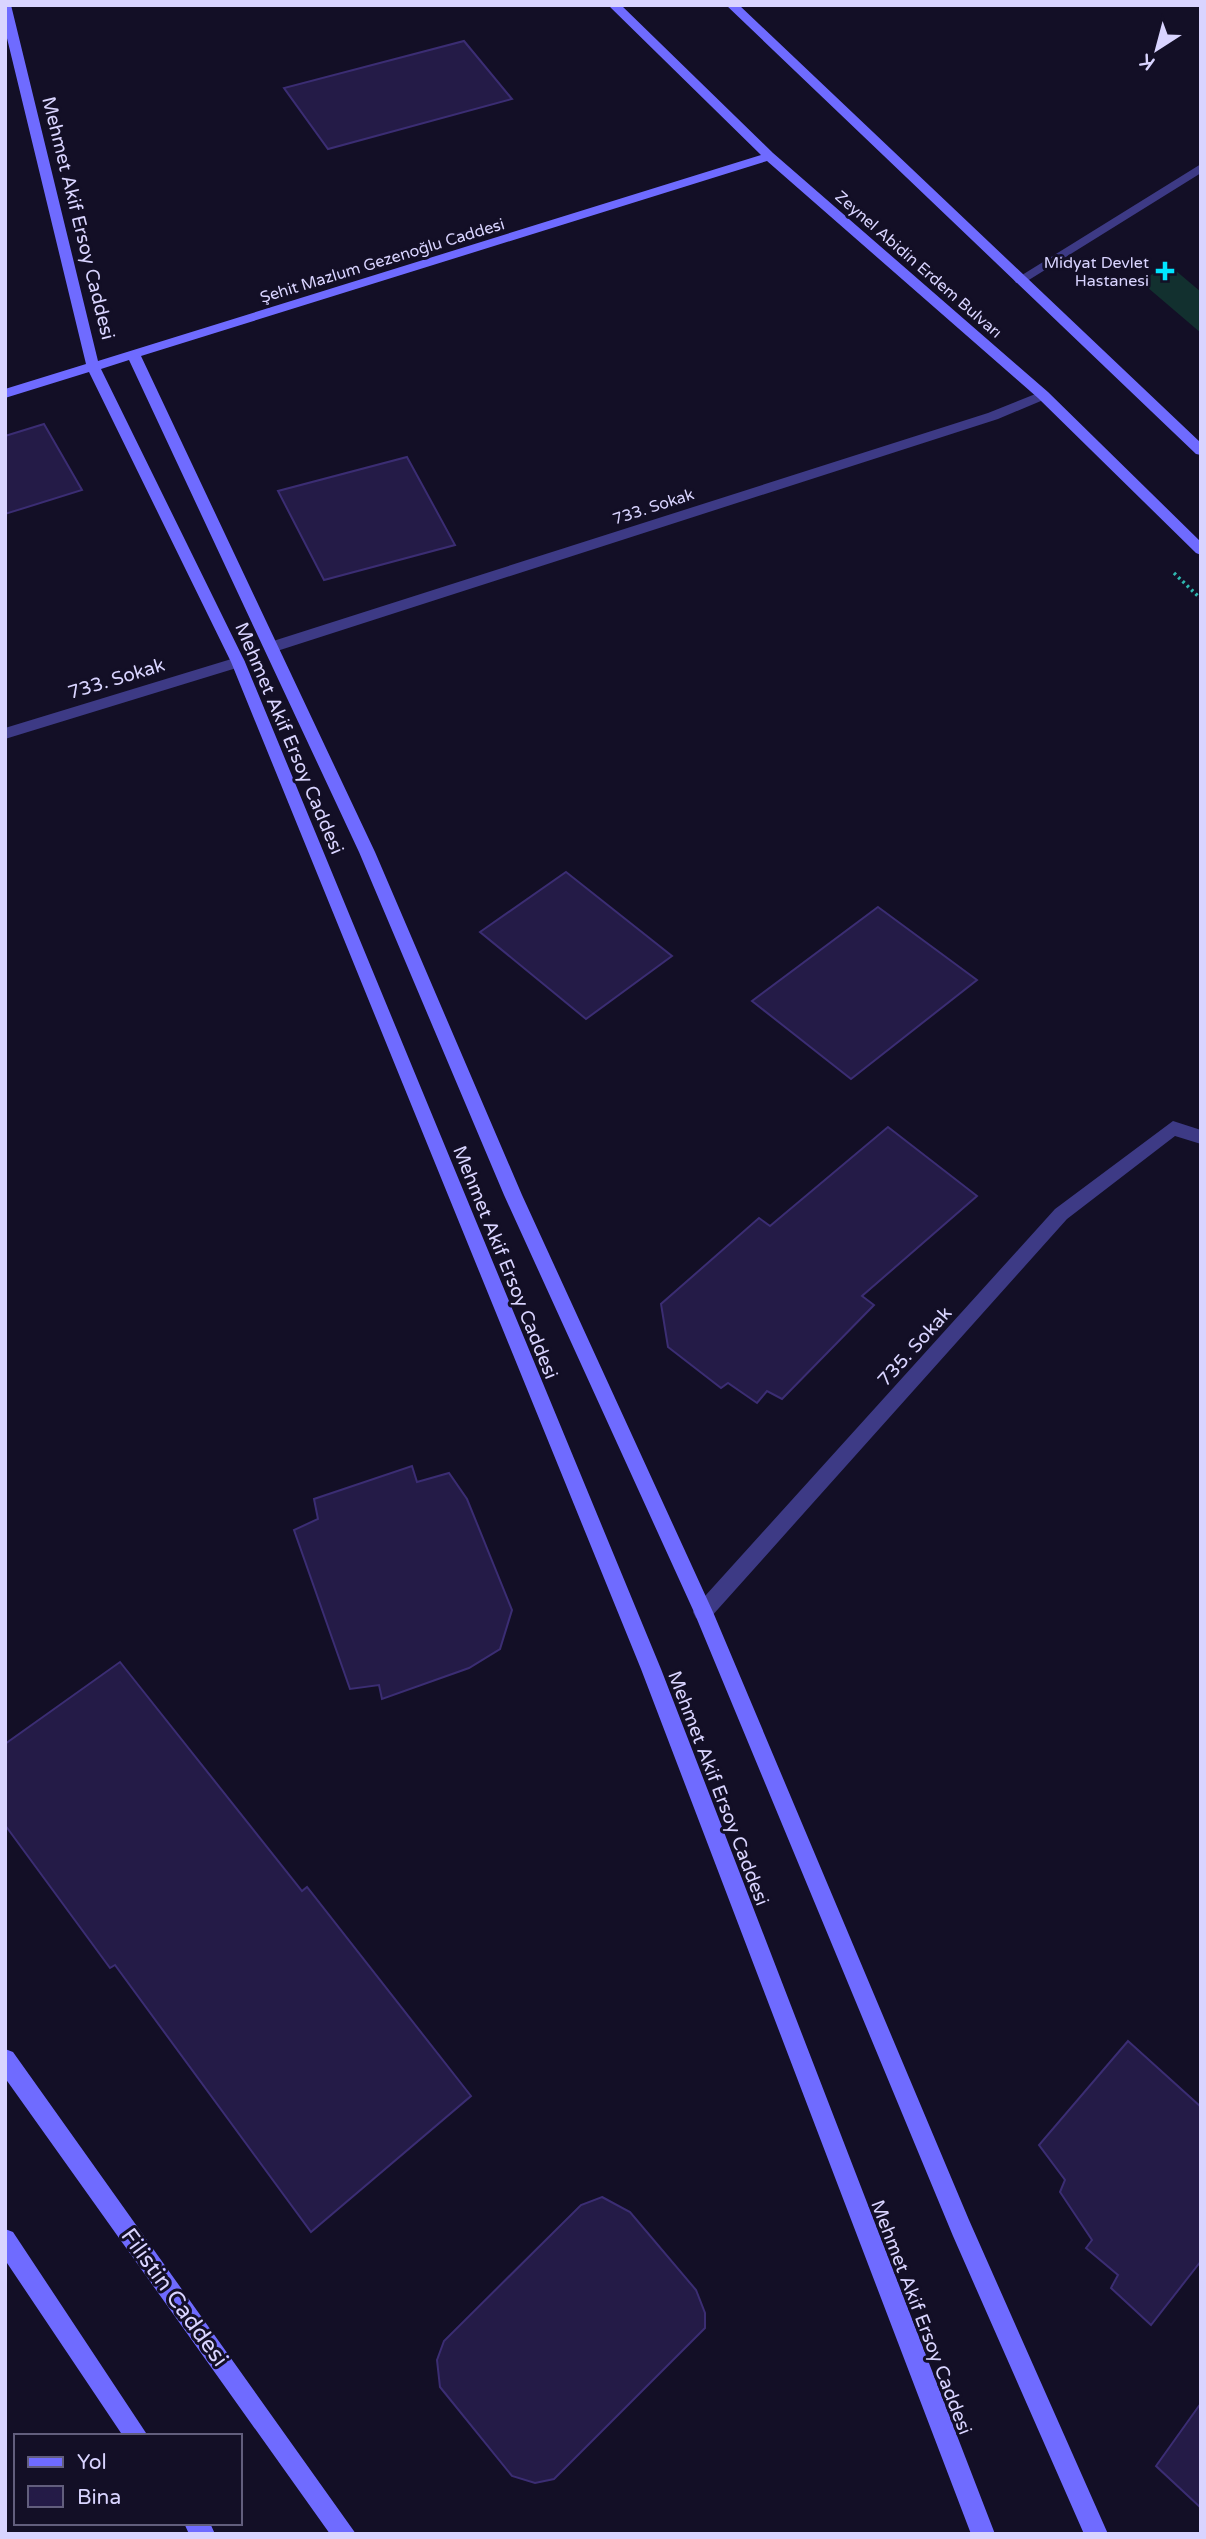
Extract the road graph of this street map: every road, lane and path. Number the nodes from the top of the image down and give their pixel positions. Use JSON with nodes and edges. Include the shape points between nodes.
{"nodes":[{"id":1,"x":5,"y":5,"type":"edge"},
{"id":2,"x":614,"y":5,"type":"edge"},
{"id":3,"x":732,"y":5,"type":"edge"},
{"id":4,"x":769,"y":156,"type":"junction"},
{"id":5,"x":1201,"y":168,"type":"edge"},
{"id":6,"x":1020,"y":280,"type":"junction"},
{"id":7,"x":134,"y":356,"type":"junction"},
{"id":8,"x":94,"y":369,"type":"junction"},
{"id":9,"x":5,"y":394,"type":"edge"},
{"id":10,"x":1043,"y":395,"type":"junction"},
{"id":11,"x":1201,"y":451,"type":"edge"},
{"id":12,"x":1201,"y":550,"type":"edge"},
{"id":13,"x":272,"y":647,"type":"junction"},
{"id":14,"x":238,"y":662,"type":"junction"},
{"id":15,"x":5,"y":734,"type":"edge"},
{"id":16,"x":1201,"y":1138,"type":"edge"},
{"id":17,"x":703,"y":1612,"type":"junction"},
{"id":18,"x":5,"y":2060,"type":"edge"},
{"id":19,"x":5,"y":2240,"type":"edge"},
{"id":20,"x":136,"y":2434,"type":"edge"},
{"id":21,"x":344,"y":2534,"type":"edge"},
{"id":22,"x":982,"y":2534,"type":"edge"},
{"id":23,"x":1096,"y":2534,"type":"edge"}],
"edges":[{"from":1,"to":8,"type":"street","name":"Mehmet Akif Ersoy Caddesi"},
{"from":2,"to":4,"type":"street","name":"Zeynel Abidin Erdem Bulvarı"},
{"from":3,"to":6,"type":"street"},
{"from":4,"to":7,"type":"street","name":"Şehit Mazlum Gezenoğlu Caddesi"},
{"from":4,"to":10,"type":"street","name":"Zeynel Abidin Erdem Bulvarı"},
{"from":5,"to":6,"type":"street"},
{"from":6,"to":11,"type":"street"},
{"from":7,"to":8,"type":"street","name":"Şehit Mazlum Gezenoğlu Caddesi"},
{"from":7,"to":13,"type":"street"},
{"from":8,"to":9,"type":"street","name":"Şehit Mazlum Gezenoğlu Caddesi"},
{"from":8,"to":14,"type":"street","name":"Mehmet Akif Ersoy Caddesi"},
{"from":10,"to":12,"type":"street","name":"Zeynel Abidin Erdem Bulvarı"},
{"from":10,"to":13,"type":"street","name":"733. Sokak","via":[[993,416]]},
{"from":13,"to":17,"type":"street"},
{"from":14,"to":15,"type":"street","name":"733. Sokak"},
{"from":14,"to":22,"type":"street","name":"Mehmet Akif Ersoy Caddesi","via":[[651,1669]]},
{"from":16,"to":17,"type":"street","name":"735. Sokak","via":[[1173,1128],[1061,1214]]},
{"from":17,"to":23,"type":"street","via":[[961,2228]]},
{"from":18,"to":21,"type":"street","name":"Filistin Caddesi"},
{"from":19,"to":20,"type":"street"}]}
